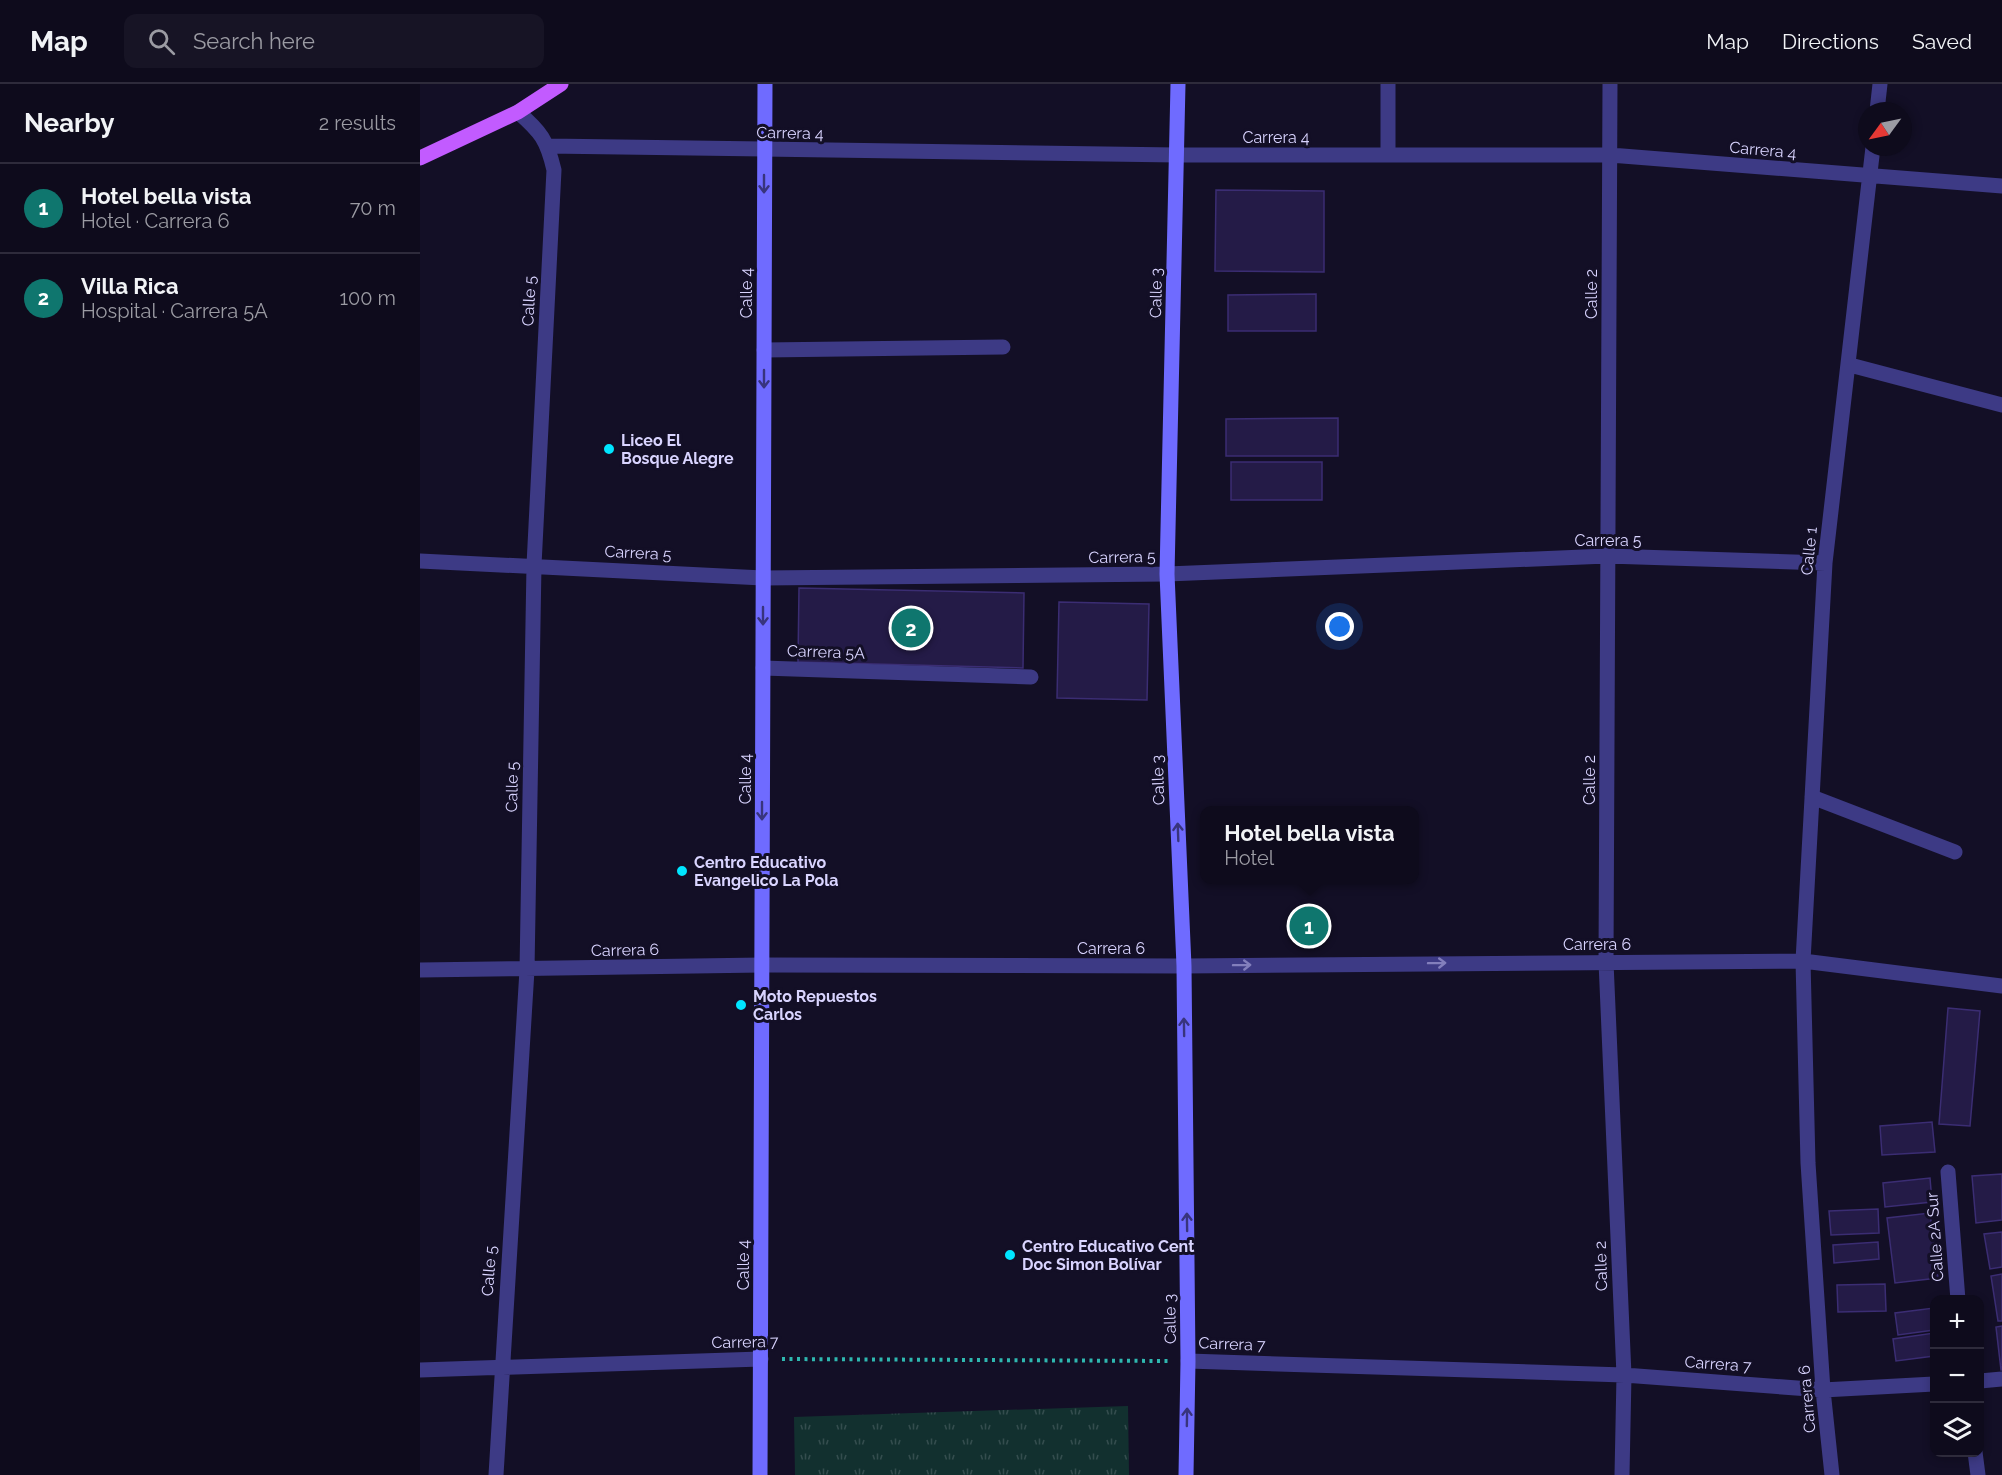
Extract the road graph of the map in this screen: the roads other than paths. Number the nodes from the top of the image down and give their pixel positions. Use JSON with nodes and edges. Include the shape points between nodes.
{"nodes":[{"id":1,"x":561,"y":84,"type":"edge"},
{"id":2,"x":765,"y":84,"type":"edge"},
{"id":3,"x":1178,"y":84,"type":"edge"},
{"id":4,"x":1388,"y":84,"type":"edge"},
{"id":5,"x":1610,"y":84,"type":"edge"},
{"id":6,"x":1880,"y":84,"type":"edge"},
{"id":7,"x":1878,"y":102,"type":"edge"},
{"id":8,"x":518,"y":112,"type":"junction"},
{"id":9,"x":548,"y":146,"type":"junction"},
{"id":10,"x":765,"y":151,"type":"junction"},
{"id":11,"x":1388,"y":154,"type":"junction"},
{"id":12,"x":1610,"y":155,"type":"junction"},
{"id":13,"x":1177,"y":156,"type":"junction"},
{"id":14,"x":1873,"y":156,"type":"edge"},
{"id":15,"x":420,"y":158,"type":"edge"},
{"id":16,"x":1870,"y":176,"type":"junction"},
{"id":17,"x":2002,"y":186,"type":"edge"},
{"id":18,"x":1004,"y":347,"type":"dead end"},
{"id":19,"x":764,"y":350,"type":"junction"},
{"id":20,"x":1850,"y":365,"type":"junction"},
{"id":21,"x":2002,"y":405,"type":"edge"},
{"id":22,"x":1607,"y":556,"type":"junction"},
{"id":23,"x":420,"y":561,"type":"edge"},
{"id":24,"x":1825,"y":563,"type":"junction"},
{"id":25,"x":534,"y":564,"type":"junction"},
{"id":26,"x":1167,"y":574,"type":"junction"},
{"id":27,"x":763,"y":578,"type":"junction"},
{"id":28,"x":763,"y":668,"type":"junction"},
{"id":29,"x":1031,"y":677,"type":"dead end"},
{"id":30,"x":1812,"y":797,"type":"junction"},
{"id":31,"x":1955,"y":852,"type":"dead end"},
{"id":32,"x":1803,"y":961,"type":"junction"},
{"id":33,"x":1606,"y":962,"type":"junction"},
{"id":34,"x":762,"y":965,"type":"junction"},
{"id":35,"x":1184,"y":966,"type":"junction"},
{"id":36,"x":420,"y":970,"type":"edge"},
{"id":37,"x":527,"y":970,"type":"junction"},
{"id":38,"x":2002,"y":986,"type":"edge"},
{"id":39,"x":1948,"y":1172,"type":"dead end"},
{"id":40,"x":1958,"y":1295,"type":"edge"},
{"id":41,"x":761,"y":1359,"type":"junction"},
{"id":42,"x":1188,"y":1361,"type":"junction"},
{"id":43,"x":501,"y":1369,"type":"junction"},
{"id":44,"x":420,"y":1370,"type":"edge"},
{"id":45,"x":1624,"y":1375,"type":"junction"},
{"id":46,"x":2002,"y":1379,"type":"edge"},
{"id":47,"x":1984,"y":1381,"type":"edge"},
{"id":48,"x":1930,"y":1384,"type":"edge"},
{"id":49,"x":1823,"y":1390,"type":"junction"},
{"id":50,"x":1976,"y":1457,"type":"edge"},
{"id":51,"x":496,"y":1475,"type":"edge"},
{"id":52,"x":760,"y":1475,"type":"edge"},
{"id":53,"x":1186,"y":1475,"type":"edge"},
{"id":54,"x":1622,"y":1475,"type":"edge"},
{"id":55,"x":1832,"y":1475,"type":"edge"},
{"id":56,"x":1978,"y":1475,"type":"edge"}],
"edges":[{"from":1,"to":8,"type":"main road"},
{"from":2,"to":10,"type":"street","name":"Calle 4"},
{"from":3,"to":13,"type":"street","name":"Calle 3"},
{"from":4,"to":11,"type":"street"},
{"from":5,"to":12,"type":"street","name":"Calle 2"},
{"from":6,"to":7,"type":"street"},
{"from":8,"to":9,"type":"street","name":"Calle 5","via":[[541,132]]},
{"from":8,"to":15,"type":"main road"},
{"from":9,"to":10,"type":"street","name":"Carrera 4"},
{"from":9,"to":25,"type":"street","name":"Calle 5","via":[[554,170]]},
{"from":10,"to":13,"type":"street","name":"Carrera 4"},
{"from":10,"to":19,"type":"street","name":"Calle 4","one_way":true},
{"from":11,"to":12,"type":"street","name":"Carrera 4"},
{"from":11,"to":13,"type":"street","name":"Carrera 4"},
{"from":12,"to":16,"type":"street","name":"Carrera 4"},
{"from":12,"to":22,"type":"street","name":"Calle 2"},
{"from":13,"to":26,"type":"street","name":"Calle 3"},
{"from":14,"to":16,"type":"street","name":"Calle 1"},
{"from":16,"to":17,"type":"street","name":"Carrera 4"},
{"from":16,"to":20,"type":"street","name":"Calle 1"},
{"from":18,"to":19,"type":"street"},
{"from":19,"to":27,"type":"street","name":"Calle 4","one_way":true},
{"from":20,"to":21,"type":"street"},
{"from":20,"to":24,"type":"street","name":"Calle 1"},
{"from":22,"to":24,"type":"street","name":"Carrera 5"},
{"from":22,"to":26,"type":"street","name":"Carrera 5"},
{"from":22,"to":33,"type":"street","name":"Calle 2"},
{"from":23,"to":25,"type":"street","name":"Carrera 5"},
{"from":24,"to":30,"type":"street","name":"Calle 1"},
{"from":25,"to":27,"type":"street","name":"Carrera 5"},
{"from":25,"to":37,"type":"street","name":"Calle 5"},
{"from":26,"to":27,"type":"street","name":"Carrera 5"},
{"from":35,"to":26,"type":"street","name":"Calle 3","one_way":true},
{"from":27,"to":28,"type":"street","name":"Calle 4","one_way":true},
{"from":28,"to":29,"type":"street","name":"Carrera 5A"},
{"from":28,"to":34,"type":"street","name":"Calle 4","one_way":true},
{"from":30,"to":31,"type":"street"},
{"from":30,"to":32,"type":"street","name":"Calle 1"},
{"from":32,"to":33,"type":"street","name":"Carrera 6"},
{"from":32,"to":38,"type":"street","name":"Carrera 6"},
{"from":32,"to":49,"type":"street","name":"Carrera 6","via":[[1808,1163]]},
{"from":35,"to":33,"type":"street","name":"Carrera 6","one_way":true},
{"from":33,"to":45,"type":"street","name":"Calle 2"},
{"from":34,"to":35,"type":"street","name":"Carrera 6"},
{"from":34,"to":37,"type":"street","name":"Carrera 6"},
{"from":34,"to":41,"type":"street","name":"Calle 4"},
{"from":42,"to":35,"type":"street","name":"Calle 3","one_way":true},
{"from":36,"to":37,"type":"street","name":"Carrera 6"},
{"from":37,"to":43,"type":"street","name":"Calle 5"},
{"from":39,"to":40,"type":"street","name":"Calle 2A Sur"},
{"from":41,"to":43,"type":"street","name":"Carrera 7"},
{"from":41,"to":52,"type":"street","name":"Calle 4"},
{"from":42,"to":45,"type":"street","name":"Carrera 7"},
{"from":53,"to":42,"type":"street","name":"Calle 3","one_way":true},
{"from":43,"to":44,"type":"street","name":"Carrera 7"},
{"from":43,"to":51,"type":"street","name":"Calle 5"},
{"from":45,"to":49,"type":"street","name":"Carrera 7"},
{"from":45,"to":54,"type":"street","name":"Calle 2"},
{"from":46,"to":47,"type":"street"},
{"from":48,"to":49,"type":"street","name":"Carrera 7"},
{"from":49,"to":55,"type":"street","name":"Carrera 6"},
{"from":50,"to":56,"type":"street"}]}
